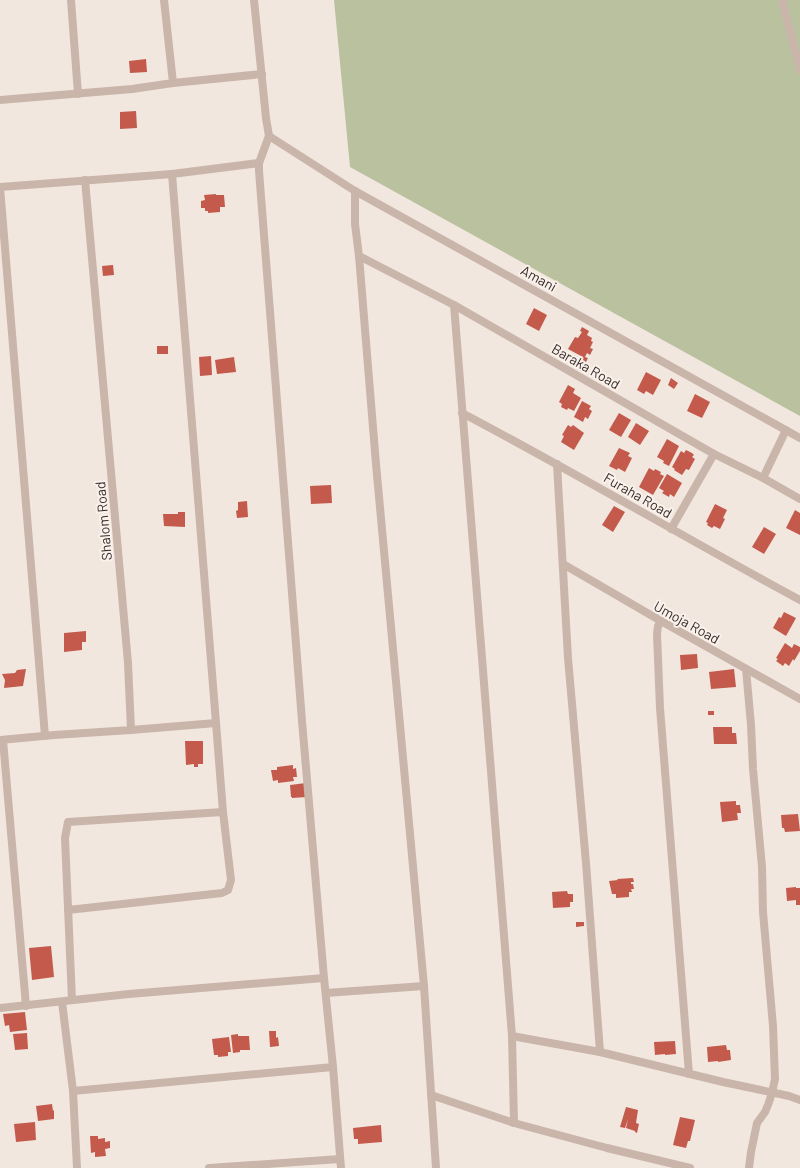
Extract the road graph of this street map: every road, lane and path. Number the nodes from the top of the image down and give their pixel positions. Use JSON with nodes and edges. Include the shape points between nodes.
{"nodes":[{"id":1,"x":71,"y":0,"type":"edge"},
{"id":2,"x":164,"y":0,"type":"edge"},
{"id":3,"x":254,"y":0,"type":"edge"},
{"id":4,"x":782,"y":0,"type":"edge"},
{"id":5,"x":800,"y":70,"type":"edge"},
{"id":6,"x":262,"y":74,"type":"junction"},
{"id":7,"x":173,"y":83,"type":"junction"},
{"id":8,"x":78,"y":94,"type":"junction"},
{"id":9,"x":0,"y":100,"type":"edge"},
{"id":10,"x":269,"y":136,"type":"junction"},
{"id":11,"x":259,"y":163,"type":"junction"},
{"id":12,"x":172,"y":174,"type":"junction"},
{"id":13,"x":85,"y":180,"type":"junction"},
{"id":14,"x":0,"y":187,"type":"edge"},
{"id":15,"x":355,"y":190,"type":"junction"},
{"id":16,"x":358,"y":256,"type":"junction"},
{"id":17,"x":10,"y":297,"type":"junction"},
{"id":18,"x":0,"y":298,"type":"edge"},
{"id":19,"x":454,"y":305,"type":"junction"},
{"id":20,"x":462,"y":413,"type":"junction"},
{"id":21,"x":786,"y":430,"type":"junction"},
{"id":22,"x":800,"y":438,"type":"edge"},
{"id":23,"x":714,"y":454,"type":"junction"},
{"id":24,"x":558,"y":464,"type":"junction"},
{"id":25,"x":763,"y":478,"type":"junction"},
{"id":26,"x":800,"y":499,"type":"edge"},
{"id":27,"x":671,"y":529,"type":"junction"},
{"id":28,"x":563,"y":564,"type":"junction"},
{"id":29,"x":800,"y":600,"type":"edge"},
{"id":30,"x":661,"y":621,"type":"junction"},
{"id":31,"x":746,"y":669,"type":"junction"},
{"id":32,"x":800,"y":699,"type":"edge"},
{"id":33,"x":216,"y":724,"type":"junction"},
{"id":34,"x":131,"y":730,"type":"junction"},
{"id":35,"x":45,"y":736,"type":"junction"},
{"id":36,"x":1,"y":740,"type":"edge"},
{"id":37,"x":224,"y":812,"type":"junction"},
{"id":38,"x":68,"y":910,"type":"junction"},
{"id":39,"x":324,"y":978,"type":"junction"},
{"id":40,"x":424,"y":986,"type":"junction"},
{"id":41,"x":326,"y":993,"type":"junction"},
{"id":42,"x":72,"y":1000,"type":"junction"},
{"id":43,"x":62,"y":1002,"type":"junction"},
{"id":44,"x":26,"y":1006,"type":"junction"},
{"id":45,"x":0,"y":1008,"type":"edge"},
{"id":46,"x":512,"y":1036,"type":"junction"},
{"id":47,"x":600,"y":1052,"type":"junction"},
{"id":48,"x":333,"y":1067,"type":"junction"},
{"id":49,"x":689,"y":1074,"type":"junction"},
{"id":50,"x":72,"y":1091,"type":"junction"},
{"id":51,"x":772,"y":1093,"type":"junction"},
{"id":52,"x":430,"y":1095,"type":"junction"},
{"id":53,"x":800,"y":1100,"type":"edge"},
{"id":54,"x":514,"y":1123,"type":"junction"},
{"id":55,"x":340,"y":1159,"type":"junction"},
{"id":56,"x":252,"y":1167,"type":"edge"},
{"id":57,"x":77,"y":1168,"type":"edge"},
{"id":58,"x":209,"y":1168,"type":"edge"},
{"id":59,"x":341,"y":1168,"type":"edge"},
{"id":60,"x":436,"y":1168,"type":"edge"},
{"id":61,"x":690,"y":1168,"type":"edge"},
{"id":62,"x":749,"y":1168,"type":"edge"}],
"edges":[{"from":1,"to":8,"type":"street"},
{"from":2,"to":7,"type":"street"},
{"from":3,"to":6,"type":"street"},
{"from":4,"to":5,"type":"street"},
{"from":6,"to":7,"type":"street"},
{"from":6,"to":10,"type":"street"},
{"from":7,"to":8,"type":"street"},
{"from":8,"to":9,"type":"street"},
{"from":10,"to":11,"type":"street"},
{"from":10,"to":15,"type":"street","name":"Amani"},
{"from":11,"to":12,"type":"street"},
{"from":11,"to":39,"type":"street"},
{"from":12,"to":13,"type":"street"},
{"from":12,"to":33,"type":"street"},
{"from":13,"to":14,"type":"street"},
{"from":13,"to":34,"type":"street","name":"Shalom Road","via":[[128,663]]},
{"from":14,"to":17,"type":"street"},
{"from":15,"to":16,"type":"street"},
{"from":15,"to":21,"type":"street","name":"Amani"},
{"from":16,"to":19,"type":"street","name":"Baraka Road"},
{"from":16,"to":40,"type":"street"},
{"from":17,"to":18,"type":"street"},
{"from":17,"to":35,"type":"street"},
{"from":19,"to":20,"type":"street"},
{"from":19,"to":23,"type":"street","name":"Baraka Road"},
{"from":20,"to":24,"type":"street","name":"Furaha Road"},
{"from":20,"to":46,"type":"street"},
{"from":21,"to":22,"type":"street","name":"Amani"},
{"from":21,"to":25,"type":"street"},
{"from":23,"to":25,"type":"street","name":"Baraka Road"},
{"from":23,"to":27,"type":"street"},
{"from":24,"to":27,"type":"street","name":"Furaha Road"},
{"from":24,"to":28,"type":"street"},
{"from":25,"to":26,"type":"street","name":"Baraka Road"},
{"from":27,"to":29,"type":"street","name":"Furaha Road"},
{"from":28,"to":30,"type":"street","name":"Umoja Road"},
{"from":28,"to":47,"type":"street"},
{"from":30,"to":31,"type":"street","name":"Umoja Road"},
{"from":30,"to":49,"type":"street","via":[[657,634],[660,708]]},
{"from":31,"to":32,"type":"street","name":"Umoja Road"},
{"from":31,"to":51,"type":"street","via":[[775,1048]]},
{"from":33,"to":34,"type":"street"},
{"from":33,"to":37,"type":"street"},
{"from":34,"to":35,"type":"street"},
{"from":35,"to":36,"type":"street"},
{"from":36,"to":44,"type":"street"},
{"from":37,"to":38,"type":"street","via":[[231,880],[225,892]]},
{"from":37,"to":38,"type":"street","via":[[68,822],[64,838]]},
{"from":38,"to":42,"type":"street"},
{"from":39,"to":41,"type":"street"},
{"from":39,"to":42,"type":"street"},
{"from":40,"to":41,"type":"street"},
{"from":40,"to":52,"type":"street"},
{"from":41,"to":48,"type":"street"},
{"from":42,"to":43,"type":"street"},
{"from":43,"to":44,"type":"street"},
{"from":43,"to":50,"type":"street"},
{"from":44,"to":45,"type":"street"},
{"from":46,"to":47,"type":"street"},
{"from":46,"to":54,"type":"street"},
{"from":47,"to":49,"type":"street"},
{"from":48,"to":50,"type":"street"},
{"from":48,"to":55,"type":"street"},
{"from":49,"to":51,"type":"street"},
{"from":50,"to":57,"type":"street"},
{"from":51,"to":53,"type":"street"},
{"from":51,"to":62,"type":"street","via":[[757,1123]]},
{"from":52,"to":54,"type":"street"},
{"from":52,"to":60,"type":"street"},
{"from":54,"to":61,"type":"street"},
{"from":55,"to":56,"type":"street"},
{"from":55,"to":59,"type":"street"},
{"from":56,"to":58,"type":"street"}]}
